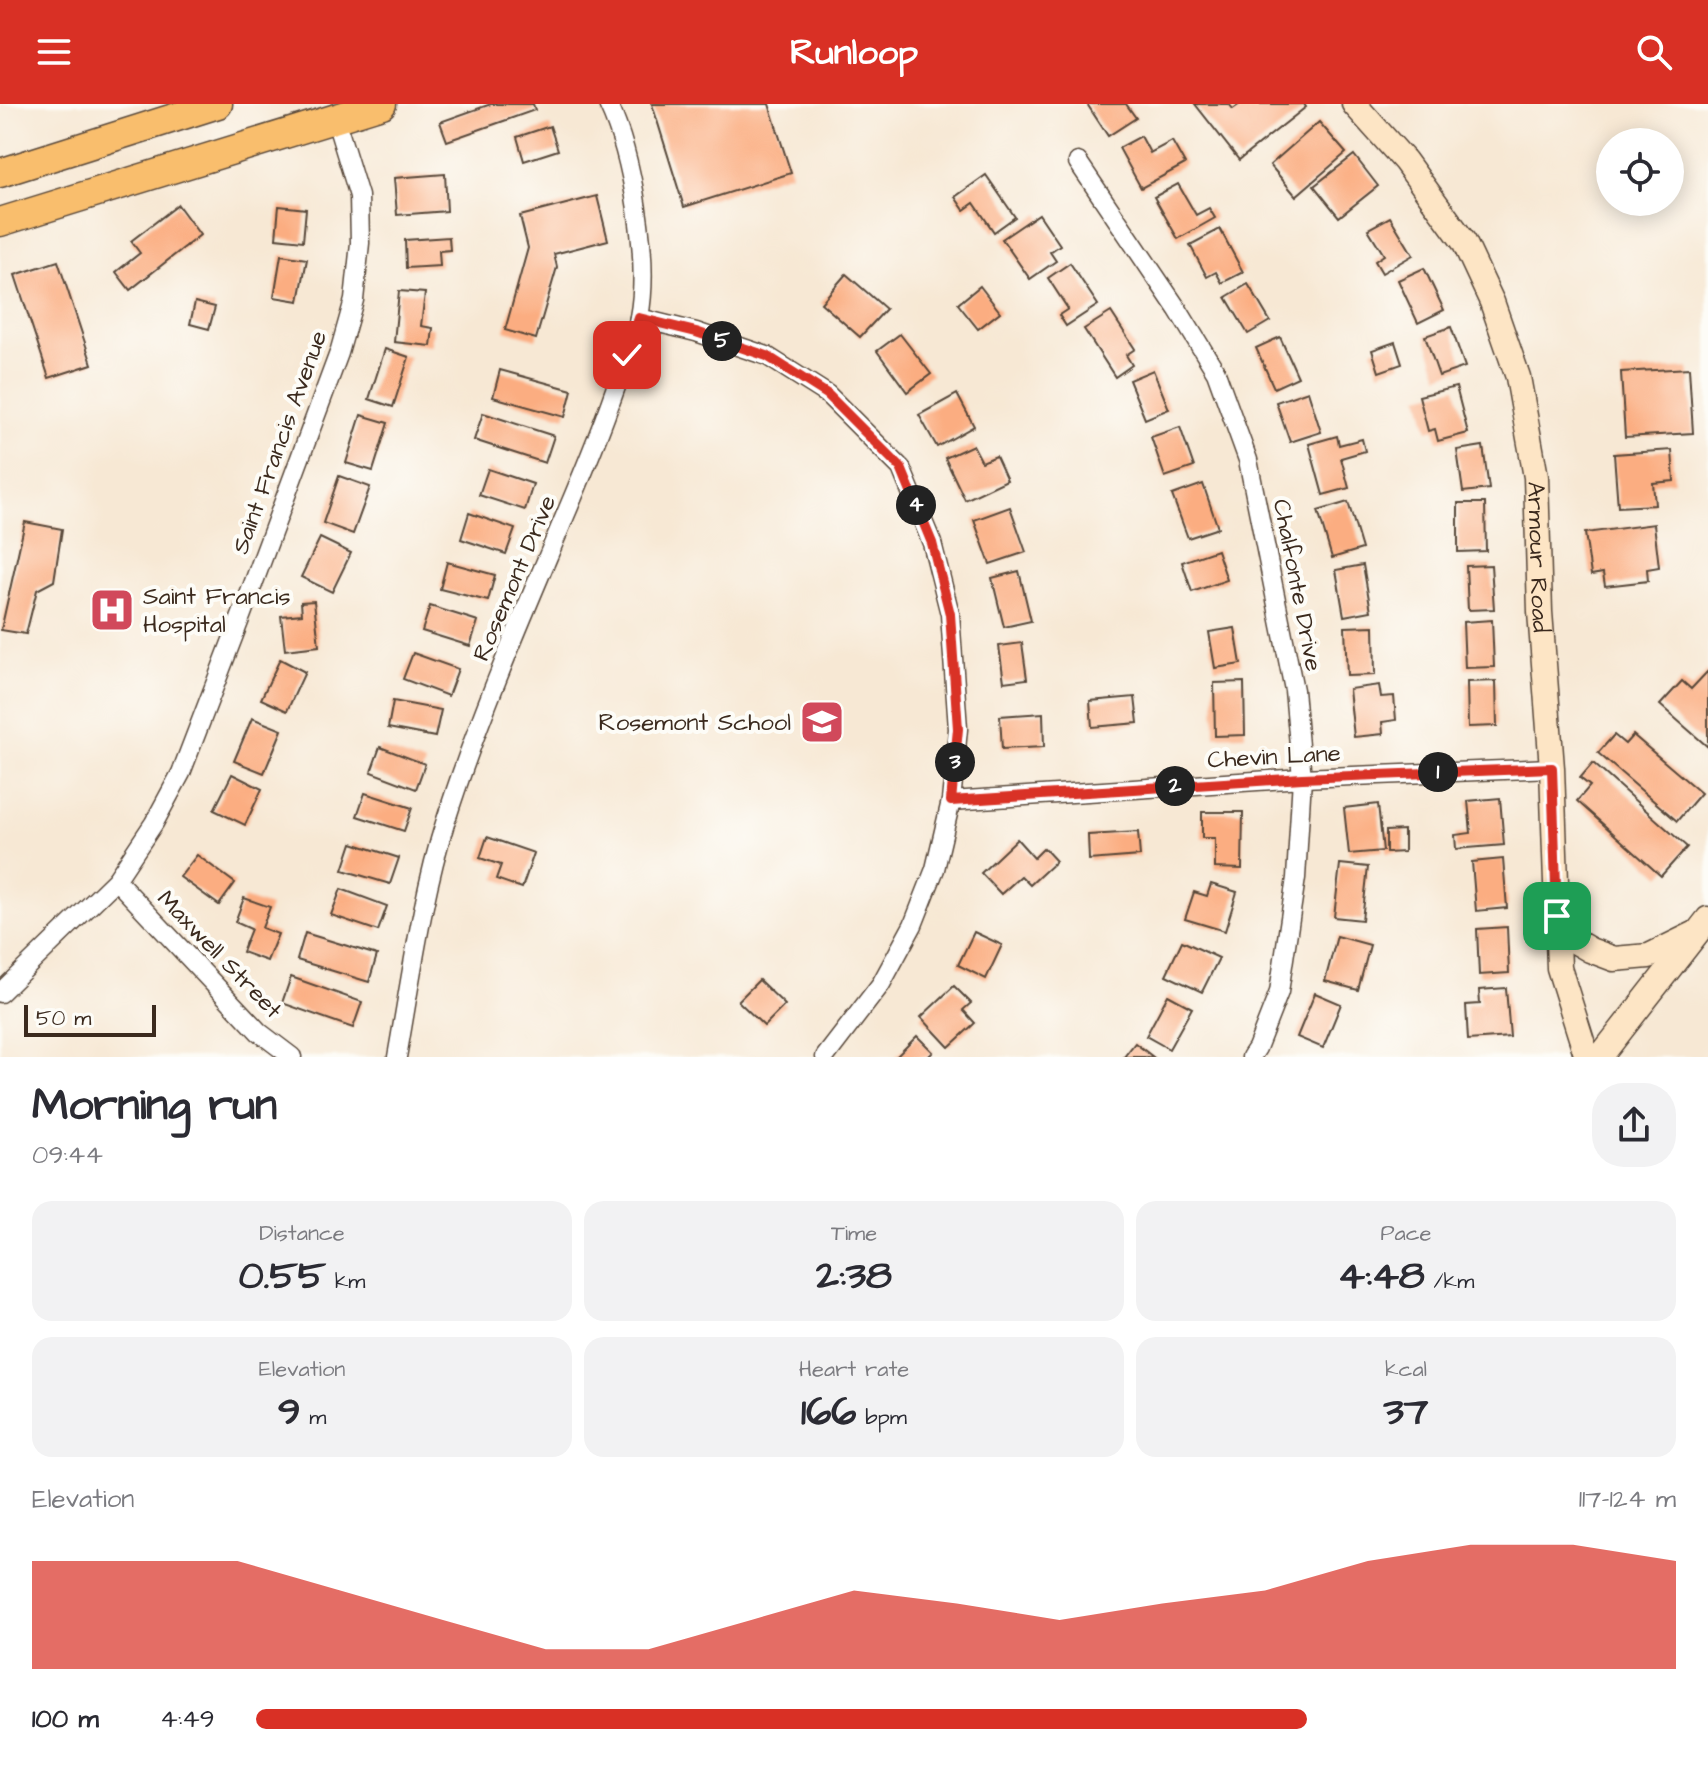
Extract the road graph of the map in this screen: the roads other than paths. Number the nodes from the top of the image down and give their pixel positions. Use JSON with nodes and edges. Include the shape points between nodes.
{"nodes":[{"id":1,"x":218,"y":104,"type":"edge"},
{"id":2,"x":382,"y":104,"type":"edge"},
{"id":3,"x":1354,"y":104,"type":"edge"},
{"id":4,"x":612,"y":109,"type":"edge"},
{"id":5,"x":335,"y":118,"type":"junction"},
{"id":6,"x":1078,"y":162,"type":"dead end"},
{"id":7,"x":0,"y":173,"type":"edge"},
{"id":8,"x":0,"y":222,"type":"edge"},
{"id":9,"x":639,"y":318,"type":"junction"},
{"id":10,"x":1552,"y":768,"type":"junction"},
{"id":11,"x":1302,"y":778,"type":"junction"},
{"id":12,"x":951,"y":801,"type":"junction"},
{"id":13,"x":116,"y":880,"type":"junction"},
{"id":14,"x":1557,"y":916,"type":"junction"},
{"id":15,"x":1704,"y":925,"type":"edge"},
{"id":16,"x":0,"y":993,"type":"edge"},
{"id":17,"x":292,"y":1057,"type":"edge"},
{"id":18,"x":397,"y":1057,"type":"edge"},
{"id":19,"x":825,"y":1057,"type":"edge"},
{"id":20,"x":1251,"y":1057,"type":"edge"},
{"id":21,"x":1587,"y":1057,"type":"edge"},
{"id":22,"x":1600,"y":1057,"type":"edge"}],
"edges":[{"from":1,"to":7,"type":"main road"},
{"from":2,"to":5,"type":"main road"},
{"from":3,"to":10,"type":"street","name":"Armour Road","via":[[1405,161],[1464,242],[1518,377],[1536,477]]},
{"from":4,"to":9,"type":"street","name":"Rosemont Drive","via":[[638,226],[643,277]]},
{"from":5,"to":8,"type":"main road"},
{"from":5,"to":13,"type":"street","name":"Saint Francis Avenue","via":[[359,196],[354,300],[343,340],[181,773]]},
{"from":6,"to":11,"type":"street","name":"Chalfonte Drive","via":[[1216,372],[1251,476],[1294,690]]},
{"from":9,"to":12,"type":"street","via":[[767,356],[827,394],[901,468],[932,543],[950,614],[958,729]]},
{"from":9,"to":18,"type":"street","name":"Rosemont Drive","via":[[599,438],[511,643],[445,821]]},
{"from":10,"to":11,"type":"street","name":"Chevin Lane"},
{"from":10,"to":14,"type":"street","name":"Armour Road"},
{"from":11,"to":12,"type":"street","name":"Chevin Lane"},
{"from":11,"to":20,"type":"street","name":"Chalfonte Drive","via":[[1296,878],[1279,992]]},
{"from":12,"to":19,"type":"street","via":[[935,869],[913,925],[881,984]]},
{"from":13,"to":16,"type":"street","name":"Saint Francis Avenue"},
{"from":13,"to":17,"type":"street","name":"Maxwell Street","via":[[259,1032]]},
{"from":14,"to":15,"type":"street","via":[[1571,939],[1614,959],[1649,956]]},
{"from":14,"to":21,"type":"street","name":"Armour Road","via":[[1559,968]]},
{"from":15,"to":22,"type":"street"}]}
